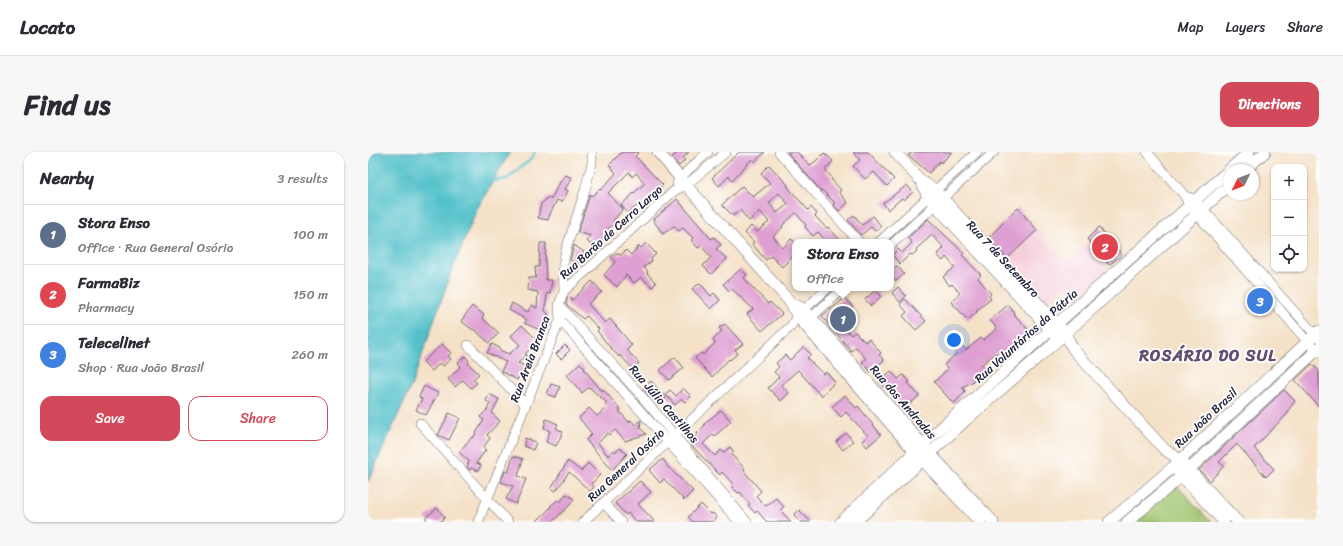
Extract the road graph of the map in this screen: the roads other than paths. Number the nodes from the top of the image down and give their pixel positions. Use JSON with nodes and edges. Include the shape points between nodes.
{"nodes":[{"id":1,"x":592,"y":152,"type":"edge"},
{"id":2,"x":658,"y":152,"type":"edge"},
{"id":3,"x":708,"y":152,"type":"edge"},
{"id":4,"x":726,"y":152,"type":"edge"},
{"id":5,"x":779,"y":152,"type":"edge"},
{"id":6,"x":895,"y":152,"type":"edge"},
{"id":7,"x":977,"y":152,"type":"edge"},
{"id":8,"x":994,"y":152,"type":"edge"},
{"id":9,"x":1147,"y":152,"type":"edge"},
{"id":10,"x":1249,"y":152,"type":"edge"},
{"id":11,"x":1265,"y":152,"type":"edge"},
{"id":12,"x":1236,"y":164,"type":"edge"},
{"id":13,"x":1252,"y":164,"type":"edge"},
{"id":14,"x":1223,"y":177,"type":"edge"},
{"id":15,"x":683,"y":182,"type":"junction"},
{"id":16,"x":1223,"y":189,"type":"edge"},
{"id":17,"x":935,"y":198,"type":"junction"},
{"id":18,"x":1196,"y":208,"type":"junction"},
{"id":19,"x":856,"y":239,"type":"edge"},
{"id":20,"x":883,"y":239,"type":"edge"},
{"id":21,"x":894,"y":242,"type":"edge"},
{"id":22,"x":564,"y":291,"type":"junction"},
{"id":23,"x":826,"y":291,"type":"edge"},
{"id":24,"x":840,"y":291,"type":"edge"},
{"id":25,"x":559,"y":305,"type":"junction"},
{"id":26,"x":804,"y":317,"type":"junction"},
{"id":27,"x":560,"y":320,"type":"junction"},
{"id":28,"x":1054,"y":327,"type":"junction"},
{"id":29,"x":1062,"y":336,"type":"junction"},
{"id":30,"x":1315,"y":337,"type":"edge"},
{"id":31,"x":468,"y":344,"type":"dead end"},
{"id":32,"x":1318,"y":350,"type":"edge"},
{"id":33,"x":1281,"y":367,"type":"junction"},
{"id":34,"x":1009,"y":376,"type":"junction"},
{"id":35,"x":1288,"y":376,"type":"junction"},
{"id":36,"x":638,"y":392,"type":"junction"},
{"id":37,"x":630,"y":399,"type":"junction"},
{"id":38,"x":1242,"y":403,"type":"junction"},
{"id":39,"x":526,"y":404,"type":"junction"},
{"id":40,"x":1251,"y":411,"type":"junction"},
{"id":41,"x":420,"y":423,"type":"dead end"},
{"id":42,"x":675,"y":435,"type":"junction"},
{"id":43,"x":668,"y":442,"type":"junction"},
{"id":44,"x":923,"y":452,"type":"junction"},
{"id":45,"x":1176,"y":464,"type":"junction"},
{"id":46,"x":1185,"y":473,"type":"junction"},
{"id":47,"x":888,"y":485,"type":"junction"},
{"id":48,"x":961,"y":494,"type":"junction"},
{"id":49,"x":488,"y":499,"type":"junction"},
{"id":50,"x":604,"y":503,"type":"junction"},
{"id":51,"x":478,"y":522,"type":"edge"},
{"id":52,"x":508,"y":522,"type":"edge"},
{"id":53,"x":583,"y":522,"type":"edge"},
{"id":54,"x":622,"y":522,"type":"edge"},
{"id":55,"x":739,"y":522,"type":"edge"},
{"id":56,"x":747,"y":522,"type":"edge"},
{"id":57,"x":841,"y":522,"type":"edge"},
{"id":58,"x":855,"y":522,"type":"edge"},
{"id":59,"x":980,"y":522,"type":"edge"},
{"id":60,"x":993,"y":522,"type":"edge"},
{"id":61,"x":1109,"y":522,"type":"edge"},
{"id":62,"x":1128,"y":522,"type":"edge"},
{"id":63,"x":1224,"y":522,"type":"edge"},
{"id":64,"x":1238,"y":522,"type":"edge"}],
"edges":[{"from":1,"to":22,"type":"street","name":"Rua Areia Branca","via":[[585,190],[566,250]]},
{"from":2,"to":15,"type":"street","name":"Rua dos Andradas"},
{"from":3,"to":15,"type":"street","name":"Rua Barão de Cerro Largo"},
{"from":4,"to":15,"type":"street","name":"Rua Barão de Cerro Largo"},
{"from":5,"to":19,"type":"street"},
{"from":6,"to":17,"type":"street","name":"Rua 7 de Setembro"},
{"from":7,"to":17,"type":"street"},
{"from":8,"to":17,"type":"street"},
{"from":9,"to":18,"type":"street"},
{"from":10,"to":12,"type":"street","name":"Rua Voluntários da Pátria"},
{"from":11,"to":13,"type":"street"},
{"from":14,"to":18,"type":"street","name":"Rua Voluntários da Pátria"},
{"from":15,"to":22,"type":"street","name":"Rua Barão de Cerro Largo"},
{"from":15,"to":26,"type":"street","name":"Rua dos Andradas"},
{"from":16,"to":18,"type":"street","name":"Rua Voluntários da Pátria"},
{"from":17,"to":20,"type":"street"},
{"from":17,"to":21,"type":"street"},
{"from":17,"to":28,"type":"street","name":"Rua 7 de Setembro"},
{"from":18,"to":28,"type":"street","name":"Rua Voluntários da Pátria"},
{"from":18,"to":29,"type":"street","name":"Rua Voluntários da Pátria"},
{"from":18,"to":30,"type":"street"},
{"from":22,"to":25,"type":"street","name":"Rua Areia Branca"},
{"from":23,"to":26,"type":"street","name":"Rua General Osório"},
{"from":24,"to":26,"type":"street","name":"Rua General Osório"},
{"from":25,"to":27,"type":"street","name":"Rua Areia Branca"},
{"from":25,"to":36,"type":"street","name":"Rua Júlio Castilhos"},
{"from":26,"to":42,"type":"street","name":"Rua General Osório","via":[[791,326]]},
{"from":26,"to":44,"type":"street","name":"Rua dos Andradas"},
{"from":27,"to":37,"type":"street","name":"Rua Júlio Castilhos"},
{"from":27,"to":39,"type":"street","name":"Rua Areia Branca"},
{"from":28,"to":29,"type":"street","name":"Rua 7 de Setembro"},
{"from":28,"to":34,"type":"street","name":"Rua Voluntários da Pátria"},
{"from":29,"to":34,"type":"street","name":"Rua Voluntários da Pátria"},
{"from":29,"to":45,"type":"street","name":"Rua 7 de Setembro"},
{"from":30,"to":32,"type":"street"},
{"from":30,"to":33,"type":"street","name":"Rua João Brasil"},
{"from":31,"to":39,"type":"street"},
{"from":32,"to":35,"type":"street"},
{"from":33,"to":35,"type":"street"},
{"from":33,"to":38,"type":"street","name":"Rua João Brasil"},
{"from":34,"to":44,"type":"street","name":"Rua Voluntários da Pátria"},
{"from":35,"to":40,"type":"street"},
{"from":36,"to":37,"type":"street"},
{"from":36,"to":42,"type":"street","name":"Rua Júlio Castilhos"},
{"from":37,"to":43,"type":"street","name":"Rua Júlio Castilhos"},
{"from":38,"to":40,"type":"street"},
{"from":38,"to":45,"type":"street","name":"Rua João Brasil"},
{"from":39,"to":49,"type":"street","name":"Rua Areia Branca"},
{"from":40,"to":46,"type":"street"},
{"from":41,"to":49,"type":"street"},
{"from":42,"to":43,"type":"street","name":"Rua General Osório"},
{"from":42,"to":56,"type":"street","name":"Rua Júlio Castilhos"},
{"from":43,"to":50,"type":"street","name":"Rua General Osório"},
{"from":43,"to":55,"type":"street","name":"Rua Júlio Castilhos"},
{"from":44,"to":47,"type":"street","name":"Rua Voluntários da Pátria"},
{"from":44,"to":48,"type":"street","name":"Rua dos Andradas"},
{"from":45,"to":46,"type":"street","name":"Rua 7 de Setembro"},
{"from":45,"to":61,"type":"street","name":"Rua João Brasil"},
{"from":46,"to":62,"type":"street"},
{"from":46,"to":63,"type":"street","name":"Rua 7 de Setembro"},
{"from":46,"to":64,"type":"street","name":"Rua 7 de Setembro"},
{"from":47,"to":57,"type":"street","name":"Rua Voluntários da Pátria"},
{"from":47,"to":58,"type":"street","name":"Rua Voluntários da Pátria"},
{"from":48,"to":59,"type":"street","name":"Rua dos Andradas"},
{"from":48,"to":60,"type":"street","name":"Rua dos Andradas"},
{"from":49,"to":51,"type":"street","name":"Rua Areia Branca"},
{"from":49,"to":52,"type":"street"},
{"from":50,"to":53,"type":"street","name":"Rua General Osório"},
{"from":50,"to":54,"type":"street"}]}
